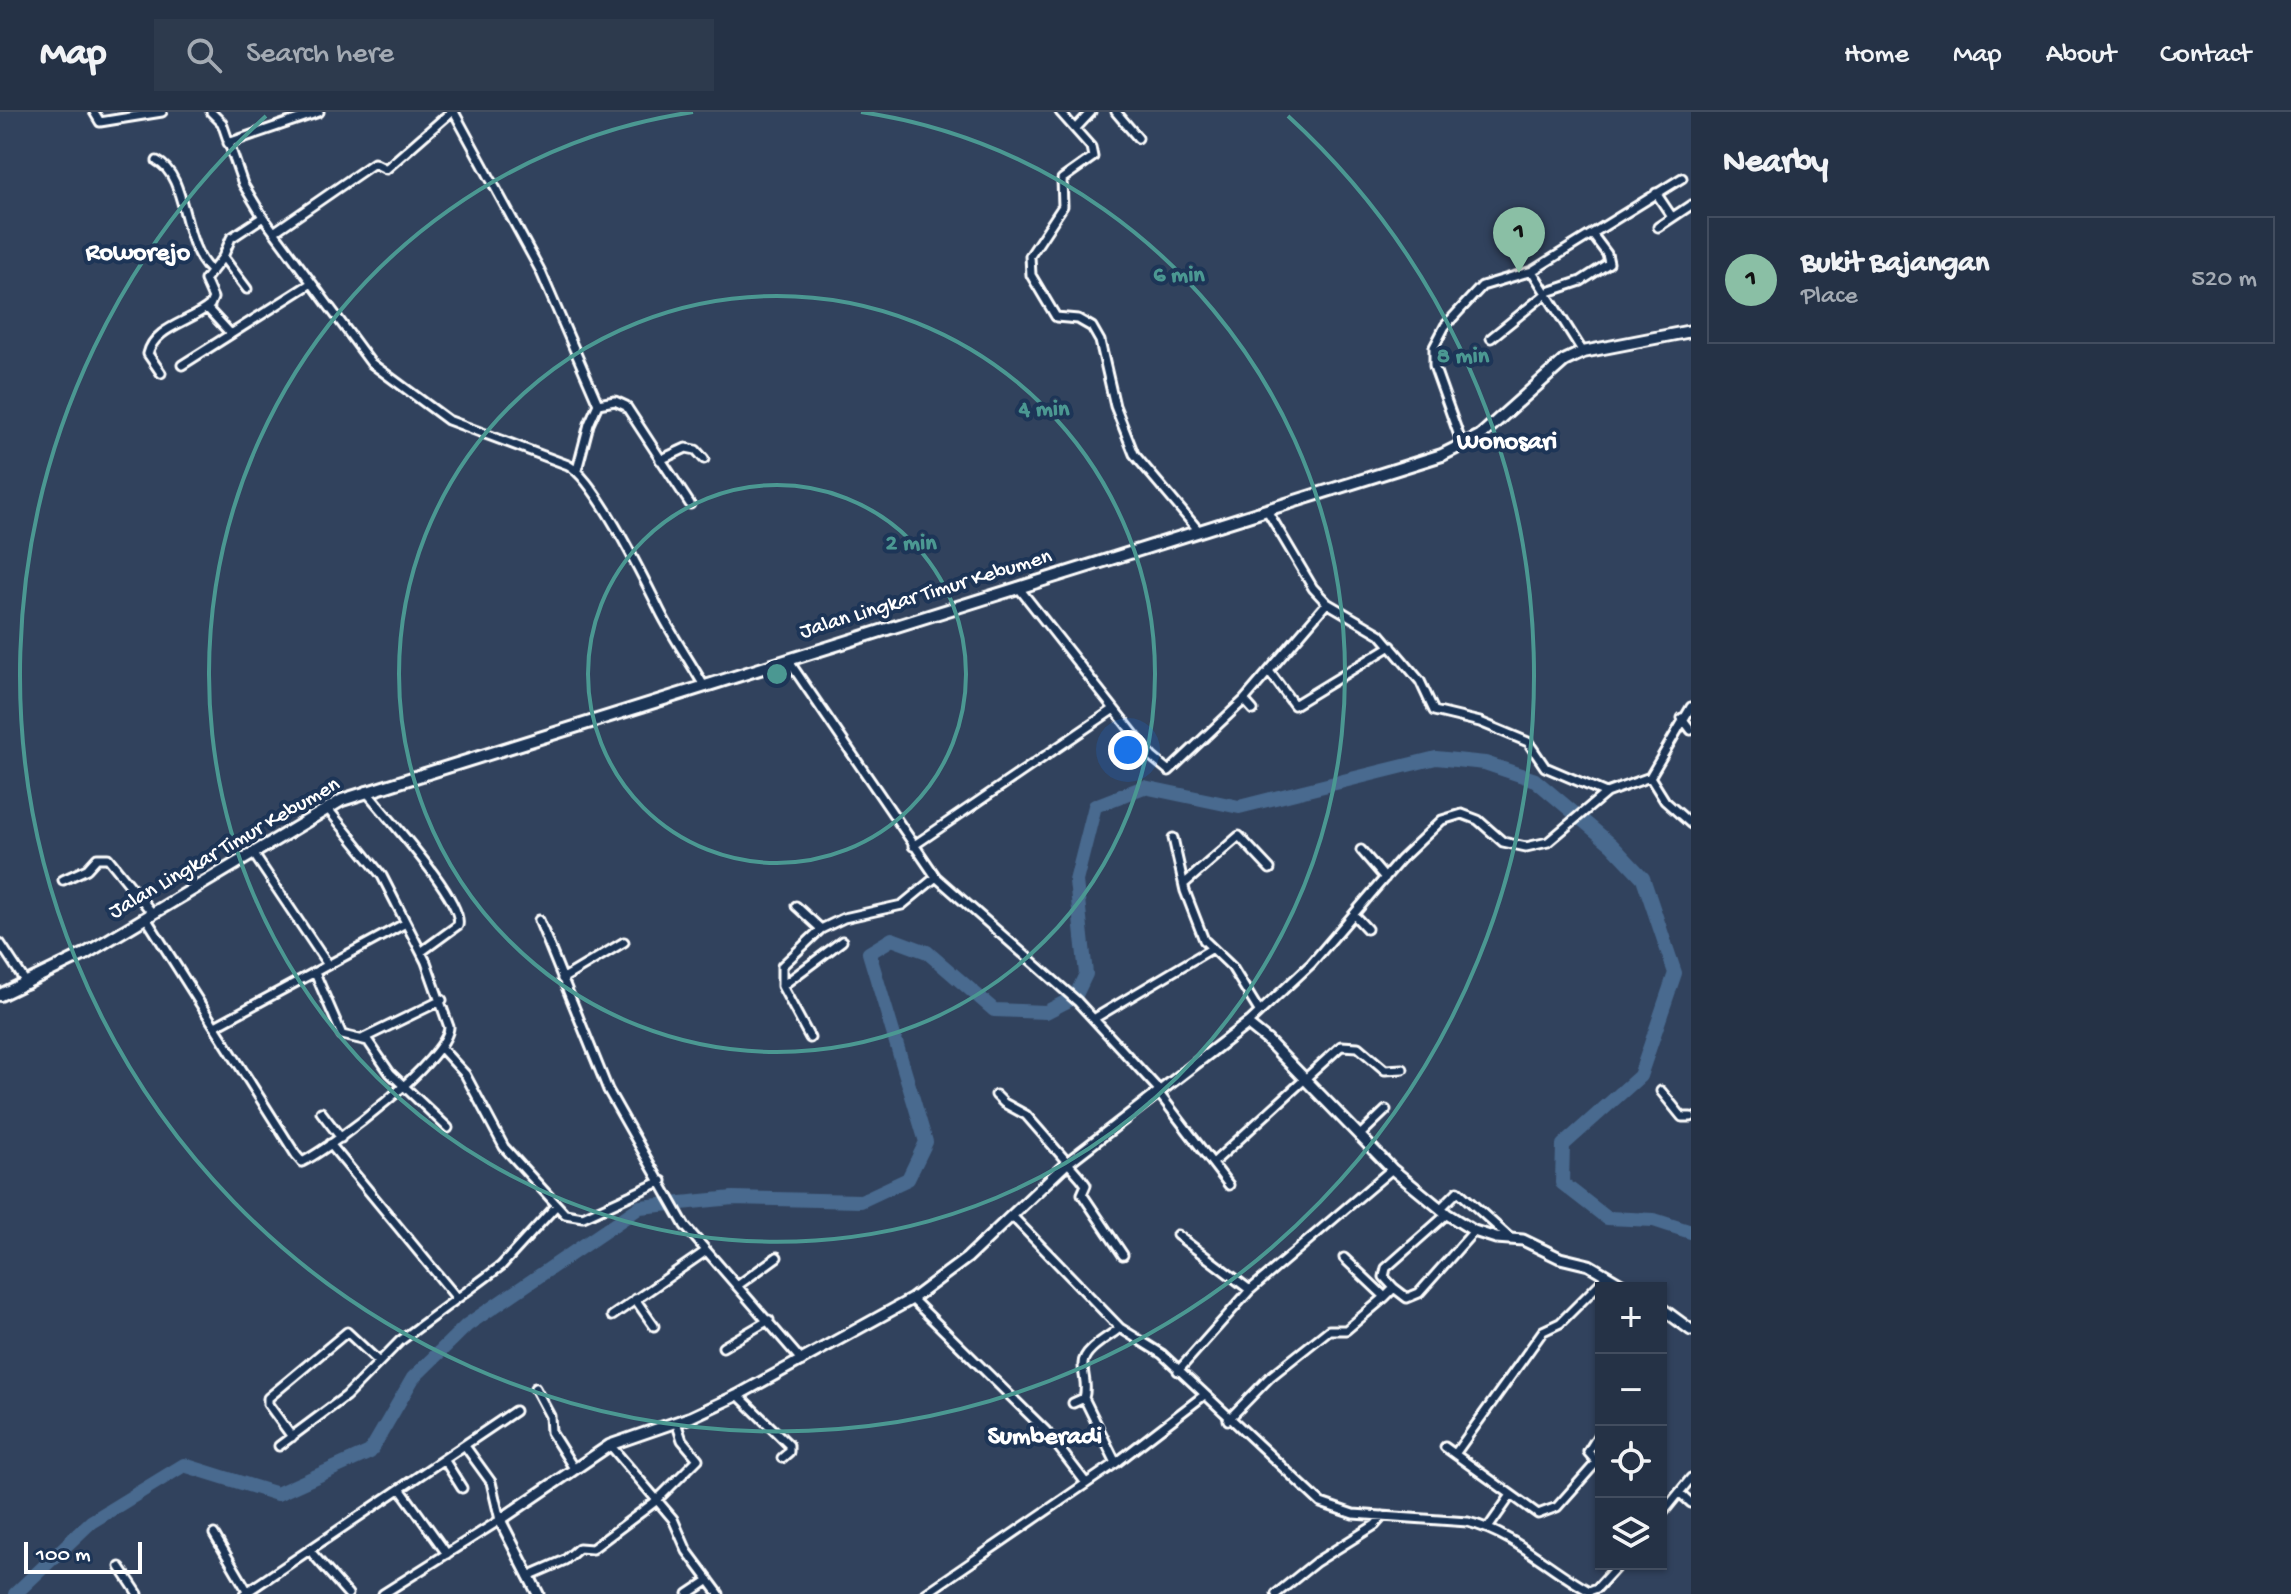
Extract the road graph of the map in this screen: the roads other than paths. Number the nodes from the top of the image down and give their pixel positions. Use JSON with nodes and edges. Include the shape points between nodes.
{"nodes":[{"id":1,"x":94,"y":112,"type":"edge"},
{"id":2,"x":162,"y":112,"type":"edge"},
{"id":3,"x":211,"y":112,"type":"edge"},
{"id":4,"x":319,"y":112,"type":"edge"},
{"id":5,"x":452,"y":112,"type":"edge"},
{"id":6,"x":1060,"y":112,"type":"edge"},
{"id":7,"x":1091,"y":112,"type":"edge"},
{"id":8,"x":1116,"y":112,"type":"edge"},
{"id":9,"x":1076,"y":128,"type":"junction"},
{"id":10,"x":1138,"y":138,"type":"dead end"},
{"id":11,"x":228,"y":143,"type":"junction"},
{"id":12,"x":157,"y":161,"type":"dead end"},
{"id":13,"x":1682,"y":178,"type":"dead end"},
{"id":14,"x":1656,"y":193,"type":"junction"},
{"id":15,"x":1691,"y":205,"type":"edge"},
{"id":16,"x":263,"y":217,"type":"junction"},
{"id":17,"x":1672,"y":217,"type":"junction"},
{"id":18,"x":1658,"y":227,"type":"dead end"},
{"id":19,"x":274,"y":232,"type":"junction"},
{"id":20,"x":1592,"y":234,"type":"junction"},
{"id":21,"x":223,"y":257,"type":"junction"},
{"id":22,"x":210,"y":270,"type":"junction"},
{"id":23,"x":1532,"y":271,"type":"junction"},
{"id":24,"x":310,"y":284,"type":"junction"},
{"id":25,"x":247,"y":289,"type":"dead end"},
{"id":26,"x":1548,"y":292,"type":"junction"},
{"id":27,"x":207,"y":308,"type":"junction"},
{"id":28,"x":1691,"y":331,"type":"edge"},
{"id":29,"x":230,"y":333,"type":"junction"},
{"id":30,"x":1491,"y":338,"type":"dead end"},
{"id":31,"x":1583,"y":352,"type":"junction"},
{"id":32,"x":182,"y":365,"type":"dead end"},
{"id":33,"x":161,"y":373,"type":"dead end"},
{"id":34,"x":598,"y":404,"type":"junction"},
{"id":35,"x":1463,"y":447,"type":"junction"},
{"id":36,"x":704,"y":459,"type":"dead end"},
{"id":37,"x":660,"y":460,"type":"junction"},
{"id":38,"x":577,"y":470,"type":"junction"},
{"id":39,"x":690,"y":504,"type":"dead end"},
{"id":40,"x":1268,"y":512,"type":"junction"},
{"id":41,"x":1199,"y":531,"type":"junction"},
{"id":42,"x":1018,"y":587,"type":"junction"},
{"id":43,"x":1327,"y":603,"type":"junction"},
{"id":44,"x":1391,"y":646,"type":"junction"},
{"id":45,"x":788,"y":660,"type":"junction"},
{"id":46,"x":1269,"y":671,"type":"junction"},
{"id":47,"x":704,"y":686,"type":"junction"},
{"id":48,"x":1244,"y":700,"type":"junction"},
{"id":49,"x":1691,"y":707,"type":"edge"},
{"id":50,"x":1114,"y":709,"type":"junction"},
{"id":51,"x":1253,"y":710,"type":"dead end"},
{"id":52,"x":1682,"y":718,"type":"junction"},
{"id":53,"x":1691,"y":730,"type":"edge"},
{"id":54,"x":1650,"y":777,"type":"junction"},
{"id":55,"x":366,"y":791,"type":"junction"},
{"id":56,"x":1604,"y":796,"type":"junction"},
{"id":57,"x":328,"y":809,"type":"junction"},
{"id":58,"x":1691,"y":824,"type":"edge"},
{"id":59,"x":1173,"y":838,"type":"dead end"},
{"id":60,"x":913,"y":846,"type":"junction"},
{"id":61,"x":1361,"y":850,"type":"dead end"},
{"id":62,"x":253,"y":853,"type":"junction"},
{"id":63,"x":1270,"y":869,"type":"dead end"},
{"id":64,"x":936,"y":877,"type":"junction"},
{"id":65,"x":1385,"y":878,"type":"junction"},
{"id":66,"x":63,"y":880,"type":"dead end"},
{"id":67,"x":1184,"y":884,"type":"junction"},
{"id":68,"x":796,"y":906,"type":"dead end"},
{"id":69,"x":1354,"y":915,"type":"junction"},
{"id":70,"x":150,"y":916,"type":"junction"},
{"id":71,"x":539,"y":920,"type":"dead end"},
{"id":72,"x":404,"y":924,"type":"junction"},
{"id":73,"x":821,"y":929,"type":"junction"},
{"id":74,"x":1367,"y":929,"type":"dead end"},
{"id":75,"x":842,"y":941,"type":"dead end"},
{"id":76,"x":624,"y":942,"type":"dead end"},
{"id":77,"x":0,"y":943,"type":"edge"},
{"id":78,"x":1211,"y":949,"type":"junction"},
{"id":79,"x":421,"y":952,"type":"junction"},
{"id":80,"x":328,"y":965,"type":"junction"},
{"id":81,"x":315,"y":973,"type":"junction"},
{"id":82,"x":562,"y":979,"type":"junction"},
{"id":83,"x":27,"y":984,"type":"junction"},
{"id":84,"x":782,"y":986,"type":"junction"},
{"id":85,"x":0,"y":995,"type":"edge"},
{"id":86,"x":442,"y":1000,"type":"junction"},
{"id":87,"x":1259,"y":1011,"type":"junction"},
{"id":88,"x":1095,"y":1018,"type":"junction"},
{"id":89,"x":1247,"y":1024,"type":"junction"},
{"id":90,"x":217,"y":1025,"type":"junction"},
{"id":91,"x":364,"y":1038,"type":"junction"},
{"id":92,"x":810,"y":1038,"type":"dead end"},
{"id":93,"x":442,"y":1049,"type":"junction"},
{"id":94,"x":1403,"y":1069,"type":"dead end"},
{"id":95,"x":1305,"y":1081,"type":"junction"},
{"id":96,"x":405,"y":1084,"type":"junction"},
{"id":97,"x":1661,"y":1091,"type":"dead end"},
{"id":98,"x":1159,"y":1092,"type":"junction"},
{"id":99,"x":996,"y":1095,"type":"dead end"},
{"id":100,"x":1386,"y":1110,"type":"dead end"},
{"id":101,"x":321,"y":1112,"type":"dead end"},
{"id":102,"x":1691,"y":1117,"type":"edge"},
{"id":103,"x":448,"y":1128,"type":"dead end"},
{"id":104,"x":1359,"y":1136,"type":"junction"},
{"id":105,"x":341,"y":1138,"type":"junction"},
{"id":106,"x":330,"y":1144,"type":"junction"},
{"id":107,"x":1067,"y":1163,"type":"junction"},
{"id":108,"x":1213,"y":1163,"type":"junction"},
{"id":109,"x":1392,"y":1169,"type":"junction"},
{"id":110,"x":663,"y":1184,"type":"junction"},
{"id":111,"x":1229,"y":1185,"type":"dead end"},
{"id":112,"x":556,"y":1206,"type":"junction"},
{"id":113,"x":1444,"y":1211,"type":"junction"},
{"id":114,"x":1012,"y":1216,"type":"junction"},
{"id":115,"x":1474,"y":1231,"type":"junction"},
{"id":116,"x":1177,"y":1235,"type":"dead end"},
{"id":117,"x":1510,"y":1238,"type":"junction"},
{"id":118,"x":706,"y":1251,"type":"junction"},
{"id":119,"x":1123,"y":1255,"type":"dead end"},
{"id":120,"x":777,"y":1257,"type":"dead end"},
{"id":121,"x":1344,"y":1258,"type":"dead end"},
{"id":122,"x":1607,"y":1276,"type":"junction"},
{"id":123,"x":1618,"y":1282,"type":"edge"},
{"id":124,"x":737,"y":1286,"type":"junction"},
{"id":125,"x":1394,"y":1288,"type":"junction"},
{"id":126,"x":1250,"y":1290,"type":"junction"},
{"id":127,"x":456,"y":1297,"type":"junction"},
{"id":128,"x":1385,"y":1297,"type":"junction"},
{"id":129,"x":635,"y":1299,"type":"junction"},
{"id":130,"x":912,"y":1299,"type":"junction"},
{"id":131,"x":1667,"y":1312,"type":"edge"},
{"id":132,"x":612,"y":1316,"type":"dead end"},
{"id":133,"x":769,"y":1320,"type":"junction"},
{"id":134,"x":654,"y":1326,"type":"dead end"},
{"id":135,"x":1120,"y":1328,"type":"junction"},
{"id":136,"x":1691,"y":1330,"type":"edge"},
{"id":137,"x":723,"y":1347,"type":"dead end"},
{"id":138,"x":802,"y":1361,"type":"junction"},
{"id":139,"x":379,"y":1362,"type":"junction"},
{"id":140,"x":1178,"y":1371,"type":"junction"},
{"id":141,"x":535,"y":1388,"type":"dead end"},
{"id":142,"x":738,"y":1395,"type":"junction"},
{"id":143,"x":1203,"y":1396,"type":"junction"},
{"id":144,"x":1084,"y":1398,"type":"junction"},
{"id":145,"x":1073,"y":1403,"type":"dead end"},
{"id":146,"x":515,"y":1411,"type":"dead end"},
{"id":147,"x":1228,"y":1420,"type":"junction"},
{"id":148,"x":676,"y":1422,"type":"junction"},
{"id":149,"x":292,"y":1437,"type":"junction"},
{"id":150,"x":1595,"y":1441,"type":"edge"},
{"id":151,"x":610,"y":1445,"type":"junction"},
{"id":152,"x":279,"y":1446,"type":"dead end"},
{"id":153,"x":465,"y":1446,"type":"junction"},
{"id":154,"x":1445,"y":1447,"type":"dead end"},
{"id":155,"x":1455,"y":1454,"type":"junction"},
{"id":156,"x":782,"y":1458,"type":"dead end"},
{"id":157,"x":445,"y":1461,"type":"junction"},
{"id":158,"x":1595,"y":1461,"type":"edge"},
{"id":159,"x":1116,"y":1463,"type":"junction"},
{"id":160,"x":573,"y":1467,"type":"junction"},
{"id":161,"x":1595,"y":1468,"type":"edge"},
{"id":162,"x":1691,"y":1478,"type":"edge"},
{"id":163,"x":1086,"y":1483,"type":"junction"},
{"id":164,"x":462,"y":1488,"type":"dead end"},
{"id":165,"x":401,"y":1490,"type":"junction"},
{"id":166,"x":1680,"y":1493,"type":"junction"},
{"id":167,"x":1511,"y":1495,"type":"junction"},
{"id":168,"x":656,"y":1501,"type":"junction"},
{"id":169,"x":1691,"y":1503,"type":"edge"},
{"id":170,"x":1667,"y":1507,"type":"edge"},
{"id":171,"x":1383,"y":1516,"type":"junction"},
{"id":172,"x":500,"y":1520,"type":"junction"},
{"id":173,"x":1488,"y":1528,"type":"junction"},
{"id":174,"x":214,"y":1534,"type":"dead end"},
{"id":175,"x":311,"y":1552,"type":"junction"},
{"id":176,"x":447,"y":1554,"type":"junction"},
{"id":177,"x":120,"y":1567,"type":"dead end"},
{"id":178,"x":1614,"y":1570,"type":"edge"},
{"id":179,"x":528,"y":1576,"type":"junction"},
{"id":180,"x":709,"y":1580,"type":"junction"},
{"id":181,"x":246,"y":1593,"type":"edge"},
{"id":182,"x":138,"y":1594,"type":"edge"},
{"id":183,"x":348,"y":1594,"type":"edge"},
{"id":184,"x":383,"y":1594,"type":"edge"},
{"id":185,"x":538,"y":1594,"type":"edge"},
{"id":186,"x":688,"y":1594,"type":"edge"},
{"id":187,"x":719,"y":1594,"type":"edge"},
{"id":188,"x":925,"y":1594,"type":"edge"},
{"id":189,"x":1276,"y":1594,"type":"edge"}],
"edges":[{"from":1,"to":2,"type":"street","via":[[100,122]]},
{"from":3,"to":11,"type":"street","via":[[222,123]]},
{"from":4,"to":11,"type":"street"},
{"from":5,"to":19,"type":"street","via":[[386,169],[374,163]]},
{"from":5,"to":34,"type":"street","via":[[540,270]]},
{"from":6,"to":9,"type":"street"},
{"from":7,"to":9,"type":"street"},
{"from":8,"to":10,"type":"street"},
{"from":9,"to":41,"type":"street","via":[[1093,157],[1062,179],[1063,206],[1031,251],[1031,275],[1056,317],[1092,327],[1134,454]]},
{"from":11,"to":16,"type":"street"},
{"from":12,"to":22,"type":"street","via":[[171,173],[195,250]]},
{"from":13,"to":14,"type":"street"},
{"from":14,"to":17,"type":"street"},
{"from":14,"to":20,"type":"street"},
{"from":15,"to":17,"type":"street"},
{"from":16,"to":19,"type":"street"},
{"from":16,"to":21,"type":"street","via":[[231,238]]},
{"from":17,"to":18,"type":"street"},
{"from":19,"to":24,"type":"street"},
{"from":20,"to":23,"type":"street"},
{"from":20,"to":26,"type":"street","via":[[1609,263],[1581,281]]},
{"from":21,"to":22,"type":"street"},
{"from":21,"to":25,"type":"street"},
{"from":22,"to":27,"type":"street","via":[[205,280],[213,298]]},
{"from":23,"to":26,"type":"street"},
{"from":23,"to":35,"type":"street","via":[[1482,286],[1438,336],[1433,356],[1437,379]]},
{"from":24,"to":29,"type":"street"},
{"from":24,"to":38,"type":"street","via":[[371,363],[432,410]]},
{"from":26,"to":30,"type":"street"},
{"from":26,"to":31,"type":"street"},
{"from":27,"to":29,"type":"street"},
{"from":27,"to":33,"type":"street","via":[[151,344],[148,354]]},
{"from":28,"to":31,"type":"main road","name":"Jalan Lingkar Timur Kebumen"},
{"from":29,"to":32,"type":"street"},
{"from":31,"to":35,"type":"main road","name":"Jalan Lingkar Timur Kebumen","via":[[1564,361]]},
{"from":34,"to":37,"type":"street","via":[[624,405]]},
{"from":34,"to":38,"type":"street"},
{"from":35,"to":40,"type":"main road","name":"Jalan Lingkar Timur Kebumen"},
{"from":36,"to":37,"type":"street","via":[[686,448]]},
{"from":37,"to":39,"type":"street"},
{"from":38,"to":47,"type":"street","via":[[631,551]]},
{"from":40,"to":41,"type":"main road","name":"Jalan Lingkar Timur Kebumen"},
{"from":40,"to":43,"type":"street","via":[[1301,573]]},
{"from":41,"to":42,"type":"main road","name":"Jalan Lingkar Timur Kebumen"},
{"from":42,"to":45,"type":"main road","name":"Jalan Lingkar Timur Kebumen"},
{"from":42,"to":50,"type":"street"},
{"from":43,"to":44,"type":"street","via":[[1366,623]]},
{"from":43,"to":46,"type":"street"},
{"from":44,"to":46,"type":"street","via":[[1294,705]]},
{"from":44,"to":56,"type":"street","via":[[1420,681],[1434,711],[1528,742],[1543,764]]},
{"from":45,"to":47,"type":"main road","name":"Jalan Lingkar Timur Kebumen"},
{"from":45,"to":60,"type":"street"},
{"from":46,"to":48,"type":"street"},
{"from":47,"to":55,"type":"main road","name":"Jalan Lingkar Timur Kebumen"},
{"from":48,"to":50,"type":"street","via":[[1169,771]]},
{"from":48,"to":51,"type":"street"},
{"from":49,"to":52,"type":"street"},
{"from":50,"to":60,"type":"street"},
{"from":52,"to":53,"type":"street"},
{"from":52,"to":54,"type":"street"},
{"from":54,"to":56,"type":"street"},
{"from":54,"to":58,"type":"street","via":[[1665,801]]},
{"from":55,"to":57,"type":"main road","name":"Jalan Lingkar Timur Kebumen"},
{"from":55,"to":79,"type":"street","via":[[432,873],[459,916],[458,925]]},
{"from":56,"to":65,"type":"street","via":[[1564,833],[1526,847],[1503,842],[1469,815],[1455,815],[1426,833]]},
{"from":57,"to":62,"type":"main road","name":"Jalan Lingkar Timur Kebumen"},
{"from":57,"to":72,"type":"street","via":[[376,865]]},
{"from":59,"to":67,"type":"street"},
{"from":60,"to":64,"type":"street"},
{"from":61,"to":65,"type":"street"},
{"from":62,"to":70,"type":"main road","name":"Jalan Lingkar Timur Kebumen"},
{"from":62,"to":80,"type":"street"},
{"from":63,"to":67,"type":"street","via":[[1239,836]]},
{"from":64,"to":73,"type":"street","via":[[902,905],[844,918]]},
{"from":64,"to":88,"type":"street"},
{"from":65,"to":69,"type":"street"},
{"from":66,"to":70,"type":"street","via":[[97,858],[108,858]]},
{"from":67,"to":78,"type":"street"},
{"from":68,"to":73,"type":"street"},
{"from":69,"to":74,"type":"street"},
{"from":69,"to":87,"type":"street","via":[[1296,980]]},
{"from":70,"to":83,"type":"main road","name":"Jalan Lingkar Timur Kebumen"},
{"from":70,"to":90,"type":"street"},
{"from":71,"to":82,"type":"street"},
{"from":72,"to":79,"type":"street"},
{"from":72,"to":80,"type":"street"},
{"from":73,"to":84,"type":"street","via":[[782,966]]},
{"from":75,"to":84,"type":"street"},
{"from":76,"to":82,"type":"street"},
{"from":77,"to":83,"type":"street"},
{"from":78,"to":87,"type":"street","via":[[1232,967]]},
{"from":78,"to":88,"type":"street"},
{"from":79,"to":86,"type":"street"},
{"from":80,"to":81,"type":"street"},
{"from":81,"to":90,"type":"street"},
{"from":81,"to":91,"type":"street","via":[[342,1035]]},
{"from":82,"to":110,"type":"street","via":[[608,1090]]},
{"from":83,"to":85,"type":"main road","name":"Jalan Lingkar Timur Kebumen"},
{"from":84,"to":92,"type":"street"},
{"from":86,"to":91,"type":"street"},
{"from":86,"to":93,"type":"street","via":[[449,1037]]},
{"from":87,"to":89,"type":"street"},
{"from":88,"to":98,"type":"street"},
{"from":89,"to":95,"type":"street"},
{"from":89,"to":98,"type":"street"},
{"from":90,"to":106,"type":"street","via":[[302,1162]]},
{"from":91,"to":96,"type":"street"},
{"from":93,"to":96,"type":"street"},
{"from":93,"to":112,"type":"street","via":[[465,1074],[504,1147]]},
{"from":94,"to":95,"type":"street","via":[[1385,1070],[1347,1044]]},
{"from":95,"to":104,"type":"street"},
{"from":95,"to":108,"type":"street"},
{"from":96,"to":103,"type":"street"},
{"from":96,"to":105,"type":"street"},
{"from":97,"to":102,"type":"street","via":[[1682,1117]]},
{"from":98,"to":107,"type":"street"},
{"from":98,"to":108,"type":"street"},
{"from":99,"to":107,"type":"street","via":[[1026,1115]]},
{"from":100,"to":104,"type":"street"},
{"from":101,"to":105,"type":"street"},
{"from":104,"to":109,"type":"street"},
{"from":105,"to":106,"type":"street"},
{"from":106,"to":127,"type":"street"},
{"from":107,"to":114,"type":"street"},
{"from":107,"to":119,"type":"street","via":[[1084,1181],[1082,1194]]},
{"from":108,"to":111,"type":"street"},
{"from":109,"to":113,"type":"street"},
{"from":109,"to":126,"type":"street"},
{"from":110,"to":112,"type":"street","via":[[583,1217],[570,1217]]},
{"from":110,"to":118,"type":"street","via":[[685,1226]]},
{"from":112,"to":127,"type":"street","via":[[503,1264]]},
{"from":113,"to":115,"type":"street"},
{"from":113,"to":117,"type":"street","via":[[1459,1192]]},
{"from":113,"to":125,"type":"street","via":[[1383,1272]]},
{"from":114,"to":130,"type":"street"},
{"from":114,"to":135,"type":"street"},
{"from":115,"to":117,"type":"street"},
{"from":115,"to":125,"type":"street","via":[[1419,1293],[1407,1298]]},
{"from":116,"to":126,"type":"street"},
{"from":117,"to":122,"type":"street"},
{"from":118,"to":124,"type":"street"},
{"from":118,"to":129,"type":"street"},
{"from":120,"to":124,"type":"street"},
{"from":121,"to":128,"type":"street"},
{"from":122,"to":123,"type":"street"},
{"from":122,"to":155,"type":"street","via":[[1560,1323],[1543,1331]]},
{"from":124,"to":133,"type":"street"},
{"from":125,"to":128,"type":"street"},
{"from":126,"to":140,"type":"street"},
{"from":127,"to":139,"type":"street"},
{"from":128,"to":147,"type":"street","via":[[1346,1330],[1324,1334],[1270,1377]]},
{"from":129,"to":132,"type":"street"},
{"from":129,"to":134,"type":"street"},
{"from":130,"to":138,"type":"street"},
{"from":130,"to":163,"type":"street","via":[[1046,1431]]},
{"from":131,"to":136,"type":"street"},
{"from":133,"to":137,"type":"street"},
{"from":133,"to":138,"type":"street"},
{"from":135,"to":140,"type":"street","via":[[1155,1348]]},
{"from":135,"to":144,"type":"street","via":[[1086,1354]]},
{"from":138,"to":142,"type":"street"},
{"from":139,"to":149,"type":"street","via":[[346,1396]]},
{"from":139,"to":149,"type":"street","via":[[347,1332],[270,1397],[268,1404]]},
{"from":140,"to":143,"type":"street"},
{"from":141,"to":160,"type":"street","via":[[550,1416],[550,1430]]},
{"from":142,"to":148,"type":"street"},
{"from":142,"to":156,"type":"street","via":[[789,1445]]},
{"from":143,"to":147,"type":"street"},
{"from":143,"to":159,"type":"street"},
{"from":144,"to":145,"type":"street"},
{"from":144,"to":159,"type":"street"},
{"from":146,"to":153,"type":"street"},
{"from":147,"to":171,"type":"street","via":[[1321,1503],[1353,1514]]},
{"from":148,"to":151,"type":"street"},
{"from":148,"to":168,"type":"street","via":[[682,1440],[698,1459]]},
{"from":149,"to":152,"type":"street"},
{"from":150,"to":158,"type":"street","via":[[1588,1452]]},
{"from":151,"to":160,"type":"street"},
{"from":151,"to":168,"type":"street"},
{"from":153,"to":157,"type":"street"},
{"from":153,"to":172,"type":"street","via":[[491,1482]]},
{"from":154,"to":155,"type":"street"},
{"from":155,"to":167,"type":"street"},
{"from":157,"to":164,"type":"street"},
{"from":157,"to":165,"type":"street"},
{"from":159,"to":163,"type":"street"},
{"from":160,"to":172,"type":"street"},
{"from":161,"to":167,"type":"street","via":[[1543,1515]]},
{"from":162,"to":166,"type":"street"},
{"from":163,"to":188,"type":"street"},
{"from":165,"to":175,"type":"street"},
{"from":165,"to":176,"type":"street"},
{"from":166,"to":169,"type":"street"},
{"from":166,"to":170,"type":"street"},
{"from":167,"to":173,"type":"street"},
{"from":168,"to":179,"type":"street","via":[[592,1549],[579,1548]]},
{"from":168,"to":180,"type":"street","via":[[673,1519],[687,1551]]},
{"from":171,"to":173,"type":"street"},
{"from":171,"to":189,"type":"street"},
{"from":172,"to":176,"type":"street"},
{"from":172,"to":179,"type":"street"},
{"from":173,"to":178,"type":"street","via":[[1589,1591]]},
{"from":174,"to":181,"type":"street"},
{"from":175,"to":181,"type":"street"},
{"from":175,"to":183,"type":"street"},
{"from":176,"to":184,"type":"street"},
{"from":177,"to":182,"type":"street"},
{"from":179,"to":185,"type":"street"},
{"from":180,"to":186,"type":"street"},
{"from":180,"to":187,"type":"street"}]}
